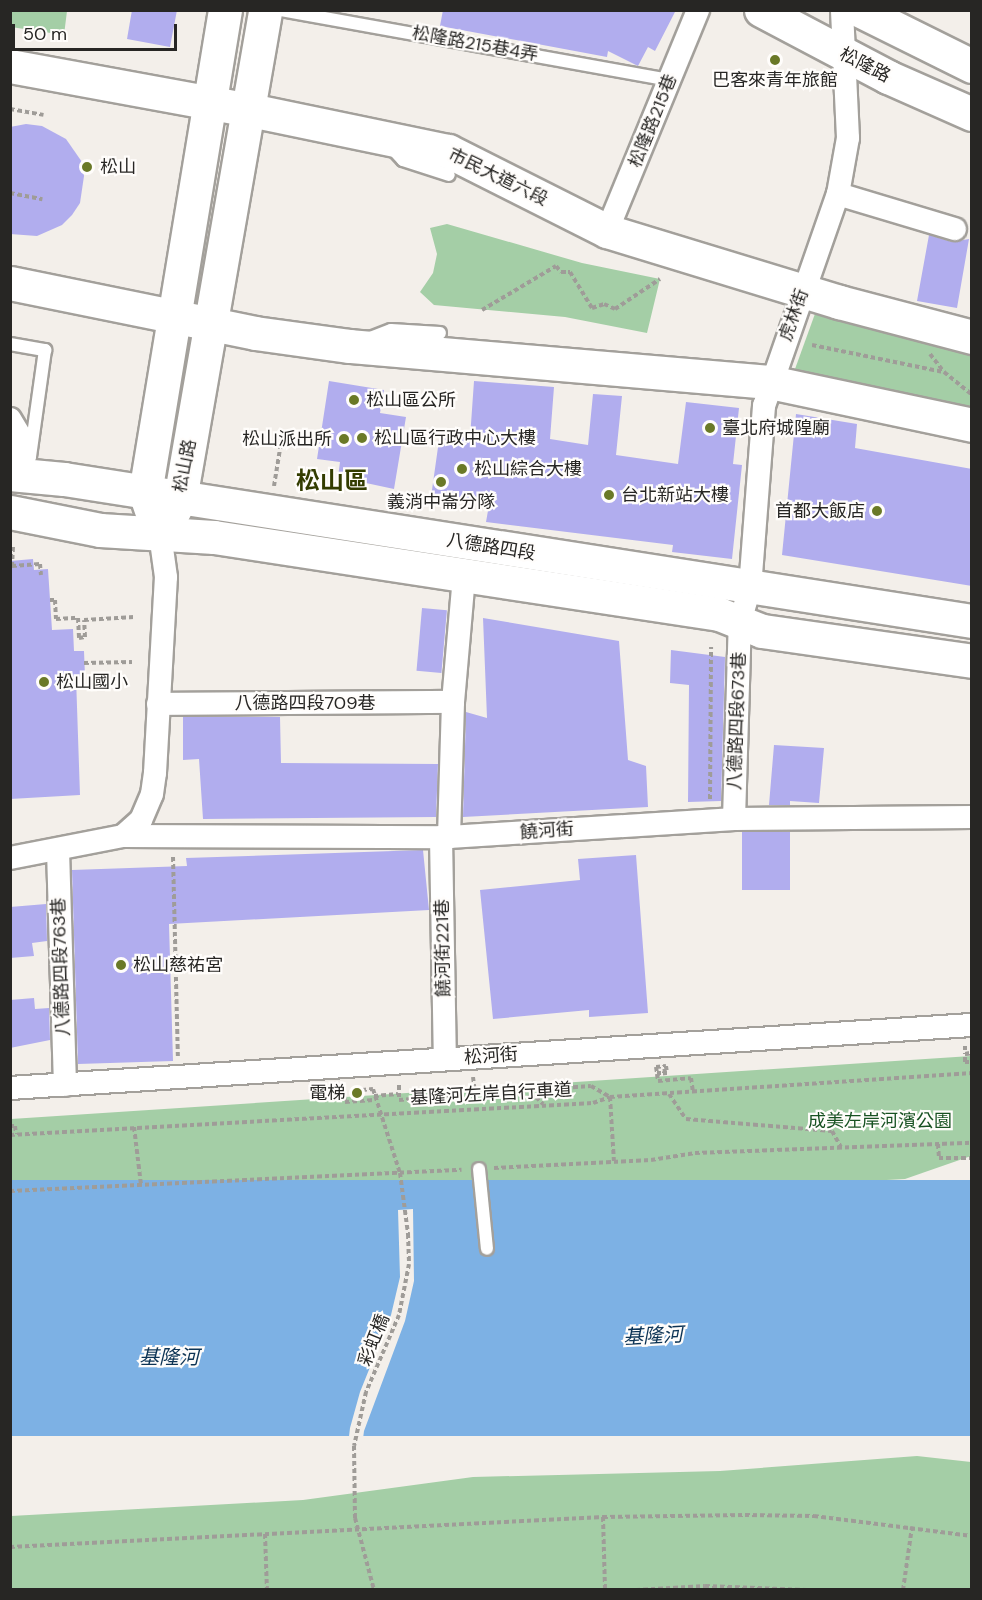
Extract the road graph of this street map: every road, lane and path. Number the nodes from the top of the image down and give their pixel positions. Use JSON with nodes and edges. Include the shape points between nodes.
{"nodes":[{"id":1,"x":225,"y":10,"type":"edge"},
{"id":2,"x":265,"y":10,"type":"edge"},
{"id":3,"x":280,"y":10,"type":"edge"},
{"id":4,"x":698,"y":10,"type":"edge"},
{"id":5,"x":761,"y":10,"type":"edge"},
{"id":6,"x":842,"y":10,"type":"edge"},
{"id":7,"x":860,"y":10,"type":"edge"},
{"id":8,"x":842,"y":53,"type":"junction"},
{"id":9,"x":10,"y":66,"type":"edge"},
{"id":10,"x":972,"y":66,"type":"edge"},
{"id":11,"x":670,"y":80,"type":"junction"},
{"id":12,"x":211,"y":103,"type":"junction"},
{"id":13,"x":10,"y":109,"type":"edge"},
{"id":14,"x":250,"y":110,"type":"junction"},
{"id":15,"x":972,"y":114,"type":"edge"},
{"id":16,"x":43,"y":115,"type":"dead end"},
{"id":17,"x":383,"y":138,"type":"junction"},
{"id":18,"x":449,"y":175,"type":"dead end"},
{"id":19,"x":10,"y":193,"type":"edge"},
{"id":20,"x":838,"y":194,"type":"junction"},
{"id":21,"x":42,"y":199,"type":"dead end"},
{"id":22,"x":955,"y":229,"type":"dead end"},
{"id":23,"x":607,"y":231,"type":"junction"},
{"id":24,"x":660,"y":279,"type":"dead end"},
{"id":25,"x":10,"y":283,"type":"edge"},
{"id":26,"x":804,"y":290,"type":"junction"},
{"id":27,"x":482,"y":310,"type":"dead end"},
{"id":28,"x":174,"y":316,"type":"junction"},
{"id":29,"x":211,"y":325,"type":"junction"},
{"id":30,"x":440,"y":333,"type":"dead end"},
{"id":31,"x":972,"y":337,"type":"edge"},
{"id":32,"x":10,"y":344,"type":"edge"},
{"id":33,"x":812,"y":345,"type":"dead end"},
{"id":34,"x":350,"y":346,"type":"junction"},
{"id":35,"x":770,"y":382,"type":"junction"},
{"id":36,"x":972,"y":396,"type":"edge"},
{"id":37,"x":10,"y":419,"type":"edge"},
{"id":38,"x":972,"y":425,"type":"edge"},
{"id":39,"x":281,"y":442,"type":"dead end"},
{"id":40,"x":10,"y":458,"type":"edge"},
{"id":41,"x":10,"y":473,"type":"edge"},
{"id":42,"x":145,"y":493,"type":"junction"},
{"id":43,"x":273,"y":495,"type":"dead end"},
{"id":44,"x":180,"y":499,"type":"junction"},
{"id":45,"x":10,"y":512,"type":"edge"},
{"id":46,"x":160,"y":534,"type":"junction"},
{"id":47,"x":13,"y":547,"type":"dead end"},
{"id":48,"x":41,"y":575,"type":"dead end"},
{"id":49,"x":464,"y":576,"type":"junction"},
{"id":50,"x":750,"y":588,"type":"junction"},
{"id":51,"x":50,"y":600,"type":"dead end"},
{"id":52,"x":134,"y":617,"type":"dead end"},
{"id":53,"x":972,"y":621,"type":"edge"},
{"id":54,"x":740,"y":622,"type":"junction"},
{"id":55,"x":707,"y":645,"type":"dead end"},
{"id":56,"x":972,"y":661,"type":"edge"},
{"id":57,"x":132,"y":662,"type":"dead end"},
{"id":58,"x":84,"y":663,"type":"dead end"},
{"id":59,"x":453,"y":702,"type":"junction"},
{"id":60,"x":158,"y":704,"type":"junction"},
{"id":61,"x":972,"y":818,"type":"edge"},
{"id":62,"x":734,"y":819,"type":"junction"},
{"id":63,"x":710,"y":820,"type":"junction"},
{"id":64,"x":123,"y":836,"type":"junction"},
{"id":65,"x":445,"y":837,"type":"junction"},
{"id":66,"x":173,"y":838,"type":"junction"},
{"id":67,"x":57,"y":850,"type":"junction"},
{"id":68,"x":10,"y":858,"type":"edge"},
{"id":69,"x":968,"y":1036,"type":"edge"},
{"id":70,"x":178,"y":1057,"type":"dead end"},
{"id":71,"x":446,"y":1058,"type":"junction"},
{"id":72,"x":972,"y":1062,"type":"edge"},
{"id":73,"x":665,"y":1073,"type":"dead end"},
{"id":74,"x":972,"y":1073,"type":"edge"},
{"id":75,"x":65,"y":1085,"type":"junction"},
{"id":76,"x":398,"y":1085,"type":"dead end"},
{"id":77,"x":10,"y":1088,"type":"edge"},
{"id":78,"x":344,"y":1089,"type":"dead end"},
{"id":79,"x":362,"y":1090,"type":"dead end"},
{"id":80,"x":505,"y":1092,"type":"junction"},
{"id":81,"x":693,"y":1092,"type":"junction"},
{"id":82,"x":398,"y":1094,"type":"junction"},
{"id":83,"x":669,"y":1094,"type":"junction"},
{"id":84,"x":610,"y":1097,"type":"junction"},
{"id":85,"x":374,"y":1098,"type":"junction"},
{"id":86,"x":543,"y":1105,"type":"junction"},
{"id":87,"x":13,"y":1126,"type":"edge"},
{"id":88,"x":134,"y":1127,"type":"junction"},
{"id":89,"x":13,"y":1135,"type":"edge"},
{"id":90,"x":972,"y":1143,"type":"edge"},
{"id":91,"x":938,"y":1144,"type":"junction"},
{"id":92,"x":841,"y":1147,"type":"junction"},
{"id":93,"x":972,"y":1158,"type":"edge"},
{"id":94,"x":614,"y":1162,"type":"junction"},
{"id":95,"x":478,"y":1169,"type":"junction"},
{"id":96,"x":141,"y":1185,"type":"junction"},
{"id":97,"x":10,"y":1191,"type":"edge"},
{"id":98,"x":487,"y":1249,"type":"dead end"},
{"id":99,"x":603,"y":1517,"type":"junction"},
{"id":100,"x":912,"y":1527,"type":"junction"},
{"id":101,"x":265,"y":1534,"type":"junction"},
{"id":102,"x":972,"y":1536,"type":"edge"},
{"id":103,"x":10,"y":1547,"type":"edge"},
{"id":104,"x":267,"y":1590,"type":"edge"},
{"id":105,"x":374,"y":1590,"type":"edge"},
{"id":106,"x":605,"y":1590,"type":"edge"},
{"id":107,"x":636,"y":1590,"type":"edge"},
{"id":108,"x":807,"y":1590,"type":"edge"},
{"id":109,"x":903,"y":1590,"type":"edge"}],
"edges":[{"from":1,"to":12,"type":"main road","name":"松山路"},
{"from":2,"to":14,"type":"main road","name":"松山路"},
{"from":3,"to":11,"type":"lane","name":"松隆路215巷4弄"},
{"from":4,"to":11,"type":"street","name":"松隆路215巷"},
{"from":5,"to":8,"type":"main road","name":"松隆路"},
{"from":6,"to":8,"type":"street","name":"虎林街"},
{"from":7,"to":10,"type":"main road"},
{"from":8,"to":15,"type":"main road","name":"松隆路"},
{"from":8,"to":20,"type":"street","name":"虎林街","via":[[848,138]]},
{"from":9,"to":12,"type":"main road","name":"市民大道六段"},
{"from":11,"to":23,"type":"street","name":"松隆路215巷"},
{"from":12,"to":14,"type":"main road","name":"市民大道六段"},
{"from":12,"to":28,"type":"main road","name":"松山路"},
{"from":13,"to":16,"type":"path"},
{"from":14,"to":17,"type":"main road","name":"市民大道六段"},
{"from":14,"to":29,"type":"main road","name":"松山路"},
{"from":17,"to":18,"type":"lane","via":[[403,160]]},
{"from":17,"to":23,"type":"main road","name":"市民大道六段","via":[[448,151]]},
{"from":19,"to":21,"type":"path"},
{"from":20,"to":22,"type":"street"},
{"from":20,"to":26,"type":"street","name":"虎林街"},
{"from":23,"to":26,"type":"main road","name":"市民大道六段"},
{"from":24,"to":27,"type":"path","via":[[615,309],[604,304],[592,308],[570,272],[561,272],[555,266]]},
{"from":25,"to":28,"type":"main road"},
{"from":26,"to":31,"type":"main road","name":"市民大道六段"},
{"from":26,"to":35,"type":"street","name":"虎林街"},
{"from":28,"to":29,"type":"main road"},
{"from":28,"to":42,"type":"main road","name":"松山路"},
{"from":29,"to":34,"type":"main road"},
{"from":29,"to":44,"type":"main road","name":"松山路"},
{"from":30,"to":34,"type":"lane","via":[[392,330]]},
{"from":32,"to":41,"type":"lane","via":[[45,350],[30,457]]},
{"from":33,"to":36,"type":"path","via":[[944,372]]},
{"from":34,"to":35,"type":"main road"},
{"from":35,"to":38,"type":"main road"},
{"from":35,"to":50,"type":"street","name":"虎林街","via":[[764,406]]},
{"from":37,"to":40,"type":"street","via":[[21,437],[16,455]]},
{"from":39,"to":43,"type":"path"},
{"from":41,"to":42,"type":"main road","name":"八德路四段"},
{"from":42,"to":44,"type":"main road","name":"八德路四段"},
{"from":42,"to":46,"type":"main road","name":"松山路"},
{"from":44,"to":46,"type":"main road","name":"松山路"},
{"from":44,"to":50,"type":"main road","name":"八德路四段"},
{"from":45,"to":46,"type":"main road","name":"八德路四段","via":[[100,530]]},
{"from":46,"to":49,"type":"main road","name":"八德路四段","via":[[214,537]]},
{"from":46,"to":60,"type":"street","via":[[166,577]]},
{"from":47,"to":48,"type":"path","via":[[12,566],[40,564]]},
{"from":49,"to":54,"type":"main road","name":"八德路四段","via":[[719,614]]},
{"from":49,"to":59,"type":"street"},
{"from":50,"to":53,"type":"main road","name":"八德路四段"},
{"from":50,"to":54,"type":"street","name":"虎林街"},
{"from":51,"to":52,"type":"path","via":[[55,600],[56,619],[78,618],[79,638],[85,637],[84,620]]},
{"from":54,"to":56,"type":"main road","name":"八德路四段","via":[[762,631]]},
{"from":54,"to":62,"type":"street","name":"八德路四段673巷"},
{"from":55,"to":63,"type":"path"},
{"from":57,"to":58,"type":"path"},
{"from":59,"to":60,"type":"street","name":"八德路四段709巷"},
{"from":59,"to":65,"type":"street"},
{"from":60,"to":64,"type":"street","via":[[152,794],[141,820]]},
{"from":61,"to":62,"type":"street","name":"饒河街"},
{"from":62,"to":63,"type":"street","name":"饒河街"},
{"from":63,"to":65,"type":"street","name":"饒河街"},
{"from":64,"to":66,"type":"street","name":"饒河街"},
{"from":64,"to":67,"type":"street"},
{"from":65,"to":66,"type":"street","name":"饒河街"},
{"from":65,"to":71,"type":"street","name":"饒河街221巷"},
{"from":66,"to":70,"type":"path"},
{"from":67,"to":68,"type":"street"},
{"from":67,"to":75,"type":"street","name":"八德路四段763巷"},
{"from":69,"to":71,"type":"street","name":"松河街"},
{"from":69,"to":72,"type":"path","bridge":true,"via":[[965,1054],[972,1053],[965,1054],[965,1062]]},
{"from":71,"to":75,"type":"street","name":"松河街"},
{"from":73,"to":81,"type":"path","bridge":true,"via":[[657,1073],[656,1067],[666,1066],[667,1073],[657,1074],[658,1081],[691,1078]]},
{"from":74,"to":81,"type":"path","name":"基隆河左岸自行車道"},
{"from":75,"to":77,"type":"street","name":"松河街"},
{"from":76,"to":82,"type":"path"},
{"from":78,"to":85,"type":"path","via":[[345,1102]]},
{"from":79,"to":85,"type":"path","bridge":true,"via":[[373,1089]]},
{"from":80,"to":82,"type":"path","via":[[399,1100]]},
{"from":80,"to":84,"type":"path","via":[[591,1086]]},
{"from":80,"to":86,"type":"path","via":[[512,1098],[536,1097]]},
{"from":81,"to":83,"type":"path","name":"基隆河左岸自行車道"},
{"from":82,"to":85,"type":"path"},
{"from":83,"to":84,"type":"path","name":"基隆河左岸自行車道"},
{"from":83,"to":92,"type":"path","via":[[686,1119],[832,1131]]},
{"from":84,"to":86,"type":"path","name":"基隆河左岸自行車道","via":[[593,1103]]},
{"from":84,"to":94,"type":"path"},
{"from":85,"to":105,"type":"path","name":"彩虹橋","bridge":true,"via":[[400,1173],[406,1204],[408,1264],[399,1315],[366,1392],[354,1446],[355,1518]]},
{"from":86,"to":88,"type":"path","name":"基隆河左岸自行車道"},
{"from":87,"to":89,"type":"path"},
{"from":88,"to":89,"type":"path","name":"基隆河左岸自行車道"},
{"from":88,"to":96,"type":"path"},
{"from":90,"to":91,"type":"path"},
{"from":91,"to":92,"type":"path"},
{"from":91,"to":93,"type":"path","via":[[939,1158]]},
{"from":92,"to":94,"type":"path"},
{"from":94,"to":95,"type":"path"},
{"from":95,"to":96,"type":"path"},
{"from":95,"to":98,"type":"lane"},
{"from":96,"to":97,"type":"path"},
{"from":99,"to":100,"type":"path","via":[[814,1516]]},
{"from":99,"to":101,"type":"path"},
{"from":99,"to":106,"type":"path"},
{"from":100,"to":102,"type":"path"},
{"from":100,"to":109,"type":"path"},
{"from":101,"to":103,"type":"path"},
{"from":101,"to":104,"type":"path"},
{"from":107,"to":108,"type":"path","via":[[705,1586]]}]}
